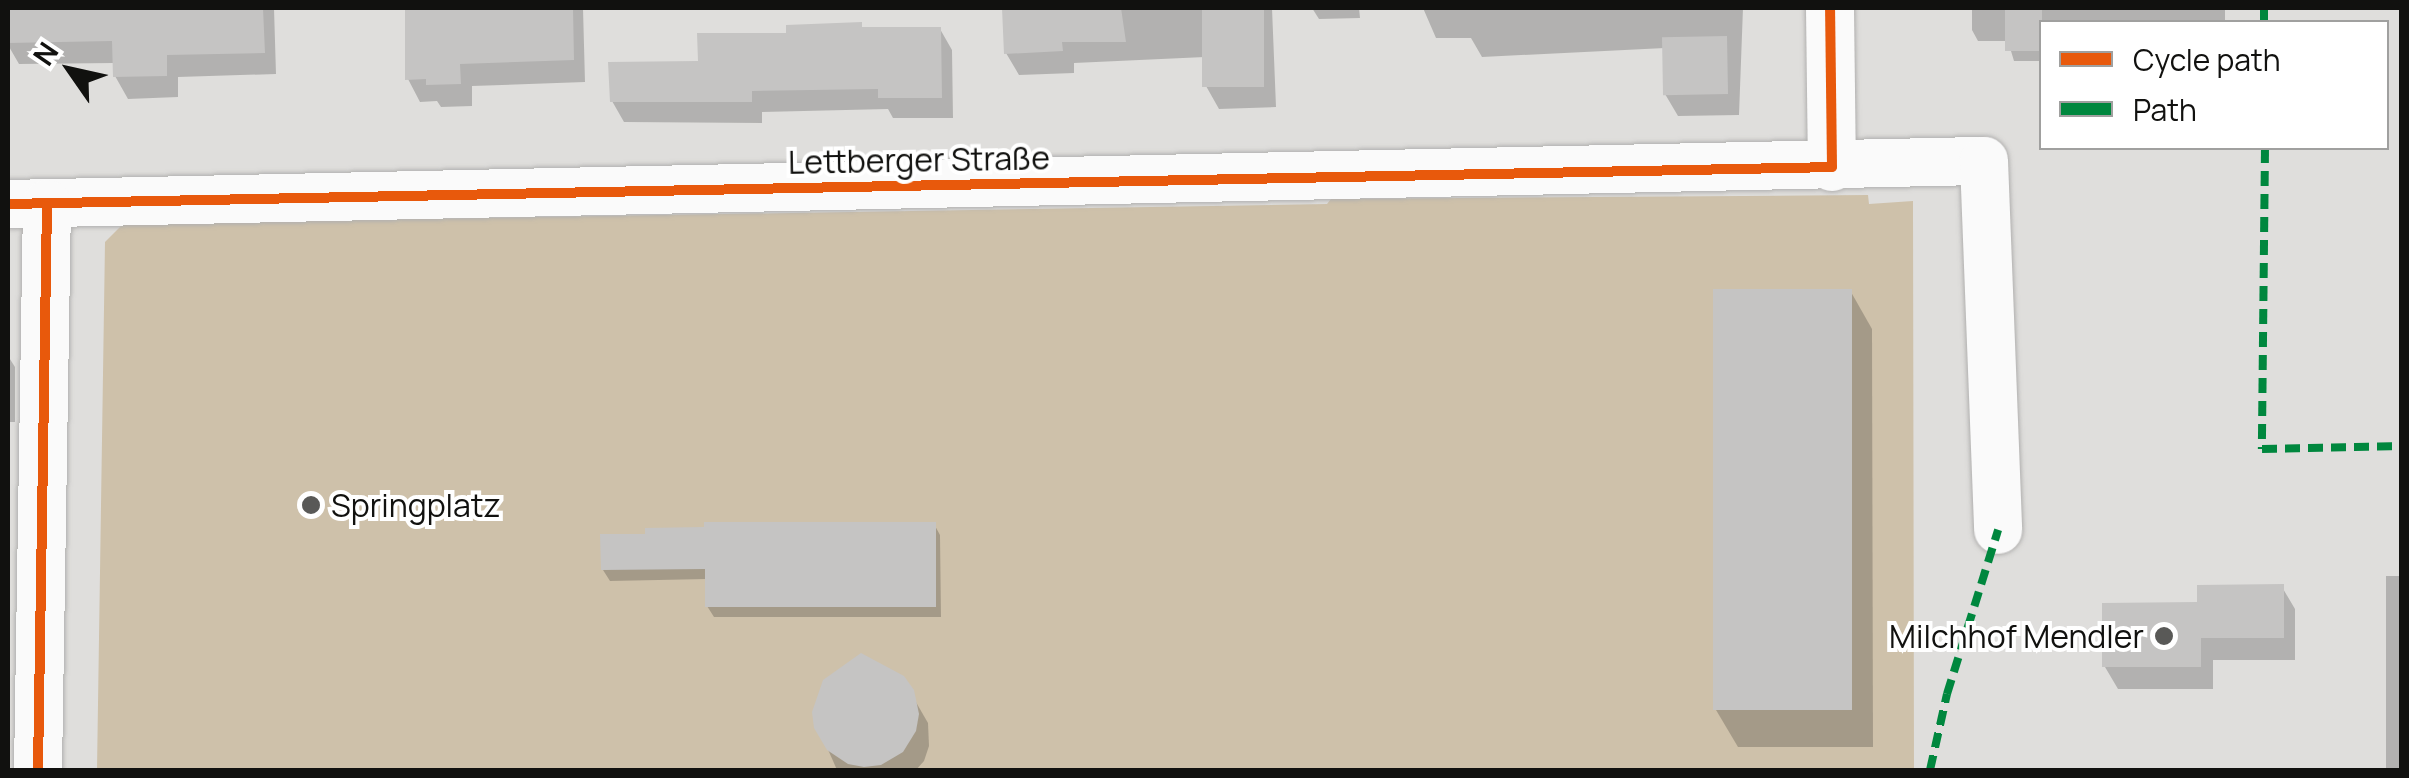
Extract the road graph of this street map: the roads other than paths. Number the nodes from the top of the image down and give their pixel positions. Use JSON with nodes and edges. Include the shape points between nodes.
{"nodes":[{"id":1,"x":1830,"y":8,"type":"edge"},
{"id":2,"x":1832,"y":166,"type":"junction"},
{"id":3,"x":27,"y":204,"type":"edge"},
{"id":4,"x":1998,"y":530,"type":"dead end"},
{"id":5,"x":38,"y":770,"type":"edge"}],
"edges":[{"from":1,"to":2,"type":"street"},
{"from":2,"to":3,"type":"street","name":"Lettberger Straße"},
{"from":2,"to":4,"type":"street","name":"Lettberger Straße","via":[[1984,162]]},
{"from":3,"to":5,"type":"street"}]}
